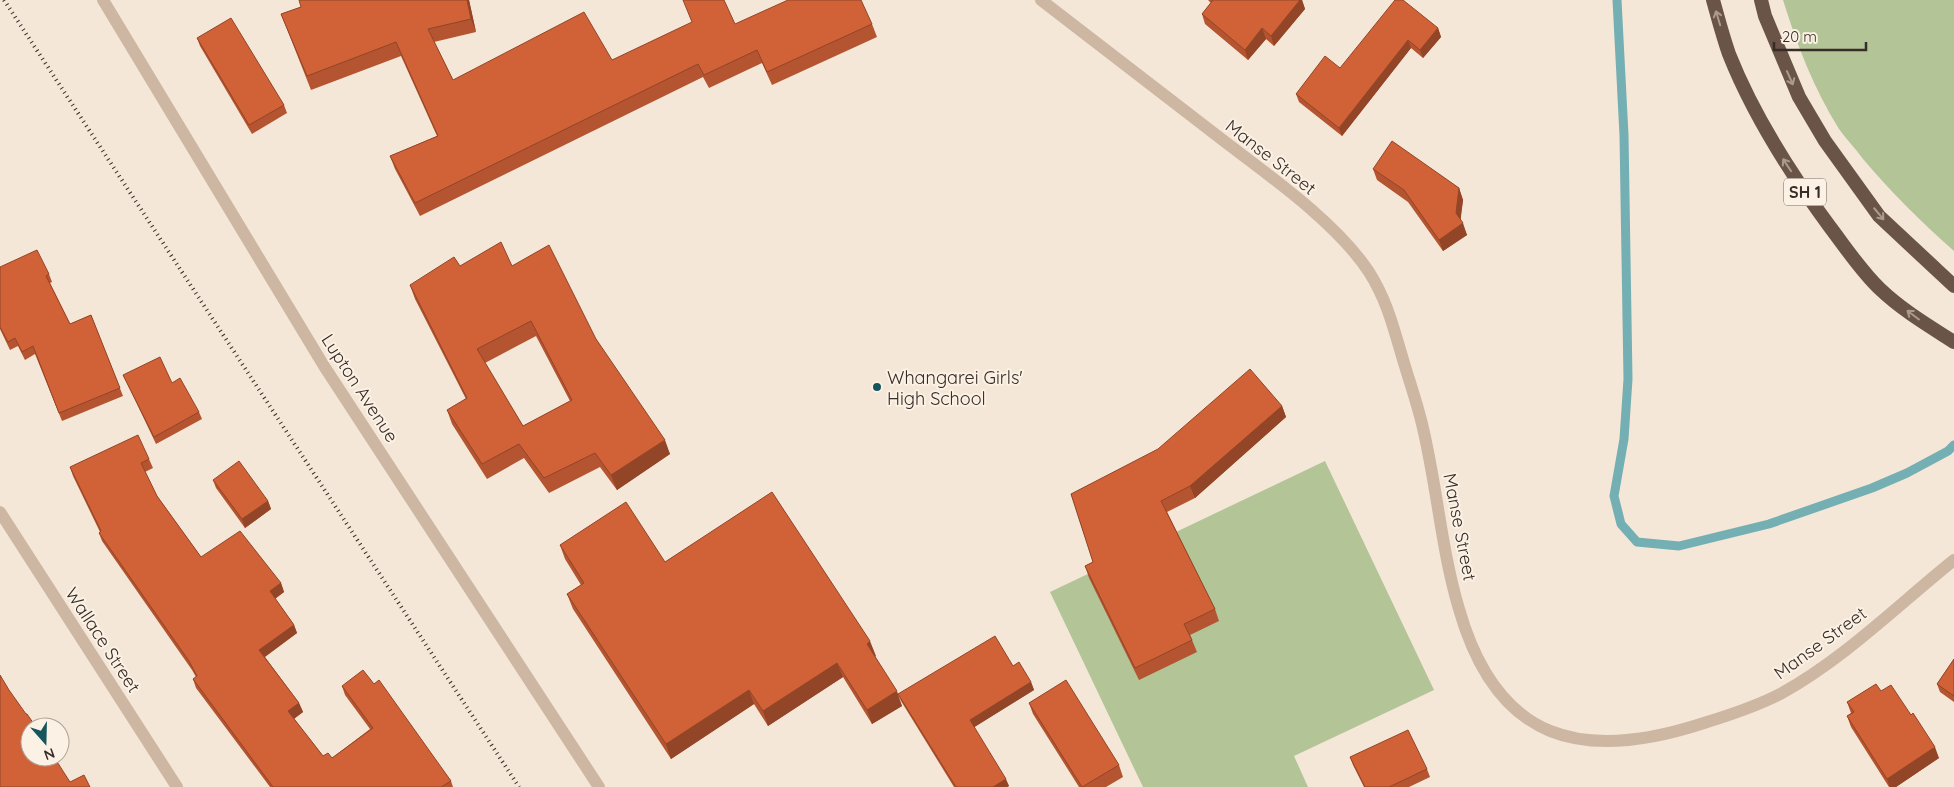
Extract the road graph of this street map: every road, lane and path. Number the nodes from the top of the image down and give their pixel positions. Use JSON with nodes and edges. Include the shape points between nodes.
{"nodes":[{"id":1,"x":103,"y":0,"type":"edge"},
{"id":2,"x":1041,"y":0,"type":"edge"},
{"id":3,"x":1713,"y":0,"type":"edge"},
{"id":4,"x":1761,"y":0,"type":"edge"},
{"id":5,"x":1954,"y":286,"type":"edge"},
{"id":6,"x":1954,"y":342,"type":"edge"},
{"id":7,"x":0,"y":512,"type":"edge"},
{"id":8,"x":1954,"y":560,"type":"edge"},
{"id":9,"x":177,"y":787,"type":"edge"},
{"id":10,"x":599,"y":787,"type":"edge"}],
"edges":[{"from":1,"to":10,"type":"street","name":"Lupton Avenue","via":[[324,366]]},
{"from":2,"to":8,"type":"street","name":"Manse Street","via":[[1294,196],[1346,241],[1369,271],[1387,303],[1422,425],[1445,549],[1465,628],[1481,666],[1500,693],[1524,717],[1564,737],[1604,743],[1650,738],[1738,712],[1781,694],[1819,669]]},
{"from":6,"to":3,"type":"highway","number":"SH 1","one_way":true,"via":[[1880,289],[1809,198],[1753,106],[1729,53]]},
{"from":4,"to":5,"type":"highway","number":"SH 1","one_way":true,"via":[[1799,97],[1825,141],[1880,216]]},
{"from":7,"to":9,"type":"street","name":"Wallace Street"}]}
